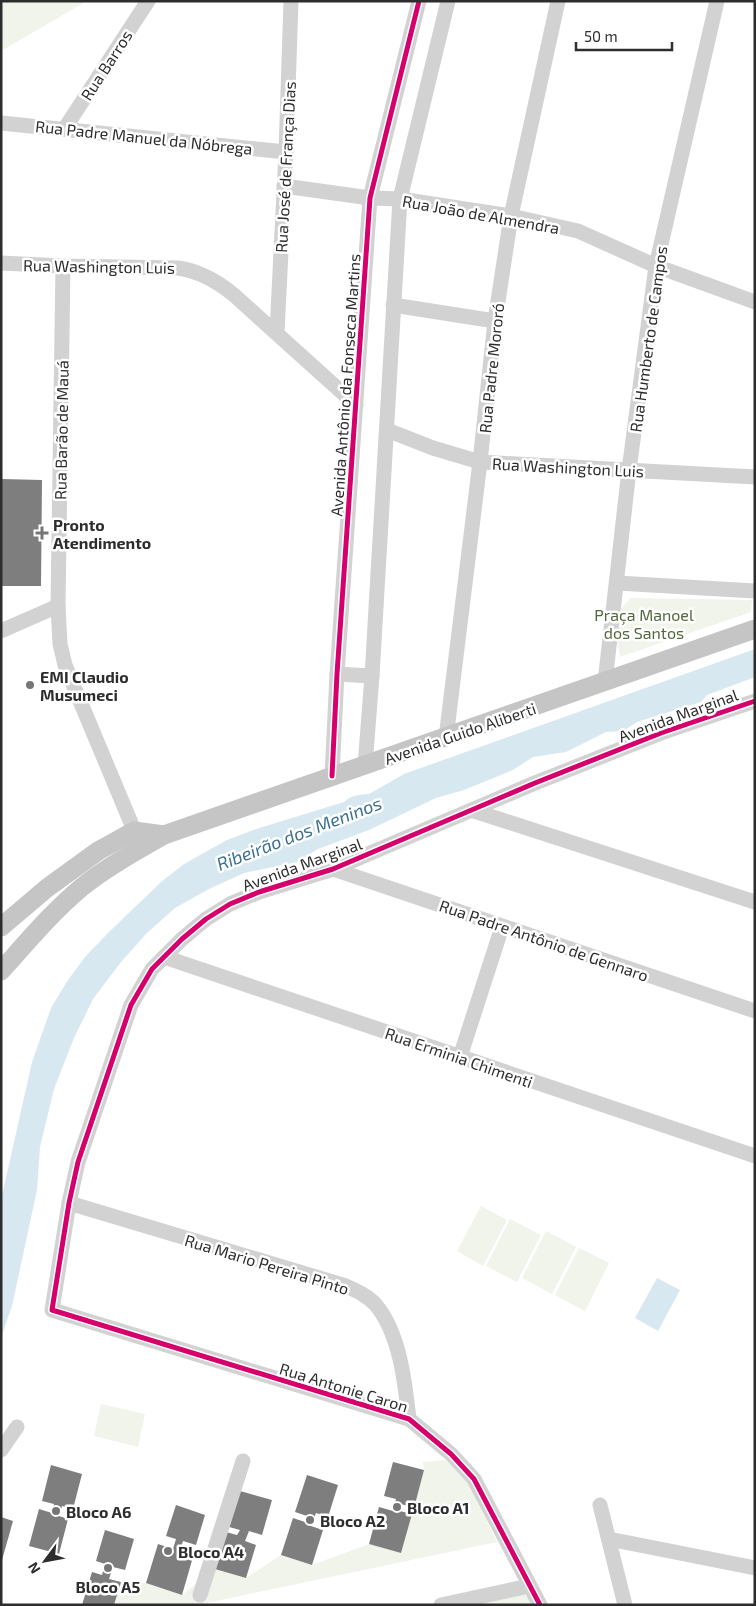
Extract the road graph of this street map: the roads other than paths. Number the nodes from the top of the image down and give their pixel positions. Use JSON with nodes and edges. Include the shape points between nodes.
{"nodes":[{"id":1,"x":148,"y":1,"type":"edge"},
{"id":2,"x":291,"y":1,"type":"edge"},
{"id":3,"x":419,"y":1,"type":"edge"},
{"id":4,"x":448,"y":1,"type":"edge"},
{"id":5,"x":558,"y":1,"type":"edge"},
{"id":6,"x":718,"y":1,"type":"edge"},
{"id":7,"x":1,"y":122,"type":"edge"},
{"id":8,"x":65,"y":128,"type":"junction"},
{"id":9,"x":286,"y":152,"type":"junction"},
{"id":10,"x":284,"y":186,"type":"junction"},
{"id":11,"x":370,"y":198,"type":"junction"},
{"id":12,"x":400,"y":199,"type":"junction"},
{"id":13,"x":511,"y":216,"type":"junction"},
{"id":14,"x":1,"y":263,"type":"edge"},
{"id":15,"x":63,"y":266,"type":"junction"},
{"id":16,"x":656,"y":266,"type":"junction"},
{"id":17,"x":755,"y":302,"type":"edge"},
{"id":18,"x":393,"y":305,"type":"junction"},
{"id":19,"x":495,"y":321,"type":"junction"},
{"id":20,"x":276,"y":332,"type":"junction"},
{"id":21,"x":356,"y":405,"type":"junction"},
{"id":22,"x":387,"y":430,"type":"junction"},
{"id":23,"x":480,"y":462,"type":"junction"},
{"id":24,"x":629,"y":470,"type":"junction"},
{"id":25,"x":755,"y":477,"type":"edge"},
{"id":26,"x":617,"y":583,"type":"junction"},
{"id":27,"x":755,"y":591,"type":"edge"},
{"id":28,"x":58,"y":606,"type":"junction"},
{"id":29,"x":753,"y":629,"type":"edge"},
{"id":30,"x":1,"y":630,"type":"edge"},
{"id":31,"x":337,"y":674,"type":"junction"},
{"id":32,"x":372,"y":676,"type":"junction"},
{"id":33,"x":605,"y":682,"type":"junction"},
{"id":34,"x":755,"y":701,"type":"edge"},
{"id":35,"x":446,"y":738,"type":"junction"},
{"id":36,"x":365,"y":766,"type":"junction"},
{"id":37,"x":332,"y":776,"type":"junction"},
{"id":38,"x":471,"y":810,"type":"junction"},
{"id":39,"x":138,"y":839,"type":"junction"},
{"id":40,"x":333,"y":869,"type":"junction"},
{"id":41,"x":755,"y":902,"type":"edge"},
{"id":42,"x":1,"y":927,"type":"edge"},
{"id":43,"x":502,"y":927,"type":"junction"},
{"id":44,"x":164,"y":957,"type":"junction"},
{"id":45,"x":1,"y":971,"type":"edge"},
{"id":46,"x":755,"y":1011,"type":"edge"},
{"id":47,"x":460,"y":1057,"type":"junction"},
{"id":48,"x":755,"y":1156,"type":"edge"},
{"id":49,"x":69,"y":1204,"type":"junction"},
{"id":50,"x":52,"y":1310,"type":"joint"},
{"id":51,"x":409,"y":1419,"type":"junction"},
{"id":52,"x":17,"y":1427,"type":"dead end"},
{"id":53,"x":1,"y":1450,"type":"edge"},
{"id":54,"x":243,"y":1461,"type":"dead end"},
{"id":55,"x":600,"y":1505,"type":"dead end"},
{"id":56,"x":609,"y":1539,"type":"junction"},
{"id":57,"x":755,"y":1568,"type":"edge"},
{"id":58,"x":529,"y":1586,"type":"junction"},
{"id":59,"x":200,"y":1595,"type":"dead end"},
{"id":60,"x":441,"y":1605,"type":"edge"},
{"id":61,"x":540,"y":1605,"type":"edge"},
{"id":62,"x":625,"y":1605,"type":"edge"}],
"edges":[{"from":1,"to":8,"type":"street","name":"Rua Barros"},
{"from":2,"to":9,"type":"street","name":"Rua José de França Dias"},
{"from":3,"to":11,"type":"street","name":"Avenida Antônio da Fonseca Martins"},
{"from":4,"to":12,"type":"street"},
{"from":5,"to":13,"type":"street","name":"Rua Padre Mororó"},
{"from":6,"to":16,"type":"street","name":"Rua Humberto de Campos"},
{"from":7,"to":8,"type":"street","name":"Rua Padre Manuel da Nóbrega"},
{"from":8,"to":9,"type":"street","name":"Rua Padre Manuel da Nóbrega"},
{"from":9,"to":10,"type":"street","name":"Rua José de França Dias"},
{"from":10,"to":11,"type":"street","name":"Rua João de Almendra"},
{"from":10,"to":20,"type":"street","name":"Rua José de França Dias"},
{"from":11,"to":12,"type":"street","name":"Rua João de Almendra"},
{"from":11,"to":21,"type":"street","name":"Avenida Antônio da Fonseca Martins"},
{"from":12,"to":13,"type":"street","name":"Rua João de Almendra"},
{"from":12,"to":18,"type":"street"},
{"from":13,"to":16,"type":"street","name":"Rua João de Almendra","via":[[578,231]]},
{"from":13,"to":19,"type":"street","name":"Rua Padre Mororó"},
{"from":14,"to":15,"type":"street","name":"Rua Washington Luis"},
{"from":15,"to":20,"type":"street","name":"Rua Washington Luis","via":[[191,270],[216,281]]},
{"from":15,"to":28,"type":"street","name":"Rua Barão de Mauá"},
{"from":16,"to":17,"type":"street","name":"Rua João de Almendra"},
{"from":16,"to":24,"type":"street","name":"Rua Humberto de Campos"},
{"from":18,"to":19,"type":"street"},
{"from":18,"to":22,"type":"street"},
{"from":19,"to":23,"type":"street","name":"Rua Padre Mororó"},
{"from":20,"to":21,"type":"street","name":"Rua Washington Luis"},
{"from":21,"to":31,"type":"street","name":"Avenida Antônio da Fonseca Martins"},
{"from":22,"to":23,"type":"street","name":"Rua Washington Luis"},
{"from":22,"to":32,"type":"street"},
{"from":23,"to":24,"type":"street","name":"Rua Washington Luis"},
{"from":23,"to":35,"type":"street","name":"Rua Padre Mororó"},
{"from":24,"to":25,"type":"street","name":"Rua Washington Luis"},
{"from":24,"to":26,"type":"street","name":"Rua Humberto de Campos"},
{"from":26,"to":27,"type":"street"},
{"from":26,"to":33,"type":"street","name":"Rua Humberto de Campos"},
{"from":28,"to":30,"type":"street"},
{"from":28,"to":39,"type":"street","name":"Rua Barão de Mauá","via":[[65,665]]},
{"from":29,"to":33,"type":"main road","name":"Avenida Guido Aliberti"},
{"from":31,"to":32,"type":"street"},
{"from":31,"to":37,"type":"street","name":"Avenida Antônio da Fonseca Martins"},
{"from":32,"to":36,"type":"street"},
{"from":33,"to":35,"type":"main road","name":"Avenida Guido Aliberti"},
{"from":34,"to":38,"type":"street","name":"Avenida Marginal","via":[[661,732]]},
{"from":35,"to":36,"type":"main road","name":"Avenida Guido Aliberti"},
{"from":36,"to":37,"type":"main road","name":"Avenida Guido Aliberti"},
{"from":37,"to":39,"type":"main road","name":"Avenida Guido Aliberti","via":[[164,835]]},
{"from":38,"to":40,"type":"street","name":"Avenida Marginal"},
{"from":38,"to":41,"type":"street"},
{"from":39,"to":42,"type":"main road","via":[[98,851]]},
{"from":39,"to":45,"type":"main road","via":[[54,913]]},
{"from":40,"to":43,"type":"street","name":"Rua Padre Antônio de Gennaro"},
{"from":40,"to":44,"type":"street","name":"Avenida Marginal","via":[[230,904],[206,919]]},
{"from":43,"to":46,"type":"street","name":"Rua Padre Antônio de Gennaro"},
{"from":43,"to":47,"type":"street"},
{"from":44,"to":47,"type":"street","name":"Rua Erminia Chimenti"},
{"from":44,"to":49,"type":"street","name":"Avenida Marginal","via":[[152,969],[131,1005],[78,1162]]},
{"from":47,"to":48,"type":"street","name":"Rua Erminia Chimenti"},
{"from":49,"to":50,"type":"street","name":"Avenida Marginal"},
{"from":49,"to":51,"type":"street","name":"Rua Mario Pereira Pinto","via":[[346,1286],[362,1294],[375,1304],[387,1321],[399,1354]]},
{"from":50,"to":51,"type":"street","name":"Rua Antonie Caron"},
{"from":51,"to":58,"type":"street","name":"Rua Antonie Caron","via":[[451,1454],[474,1479]]},
{"from":52,"to":53,"type":"street"},
{"from":54,"to":59,"type":"street"},
{"from":55,"to":56,"type":"street"},
{"from":56,"to":57,"type":"street"},
{"from":56,"to":62,"type":"street"},
{"from":58,"to":60,"type":"street"},
{"from":58,"to":61,"type":"street","name":"Rua Antonie Caron"}]}
